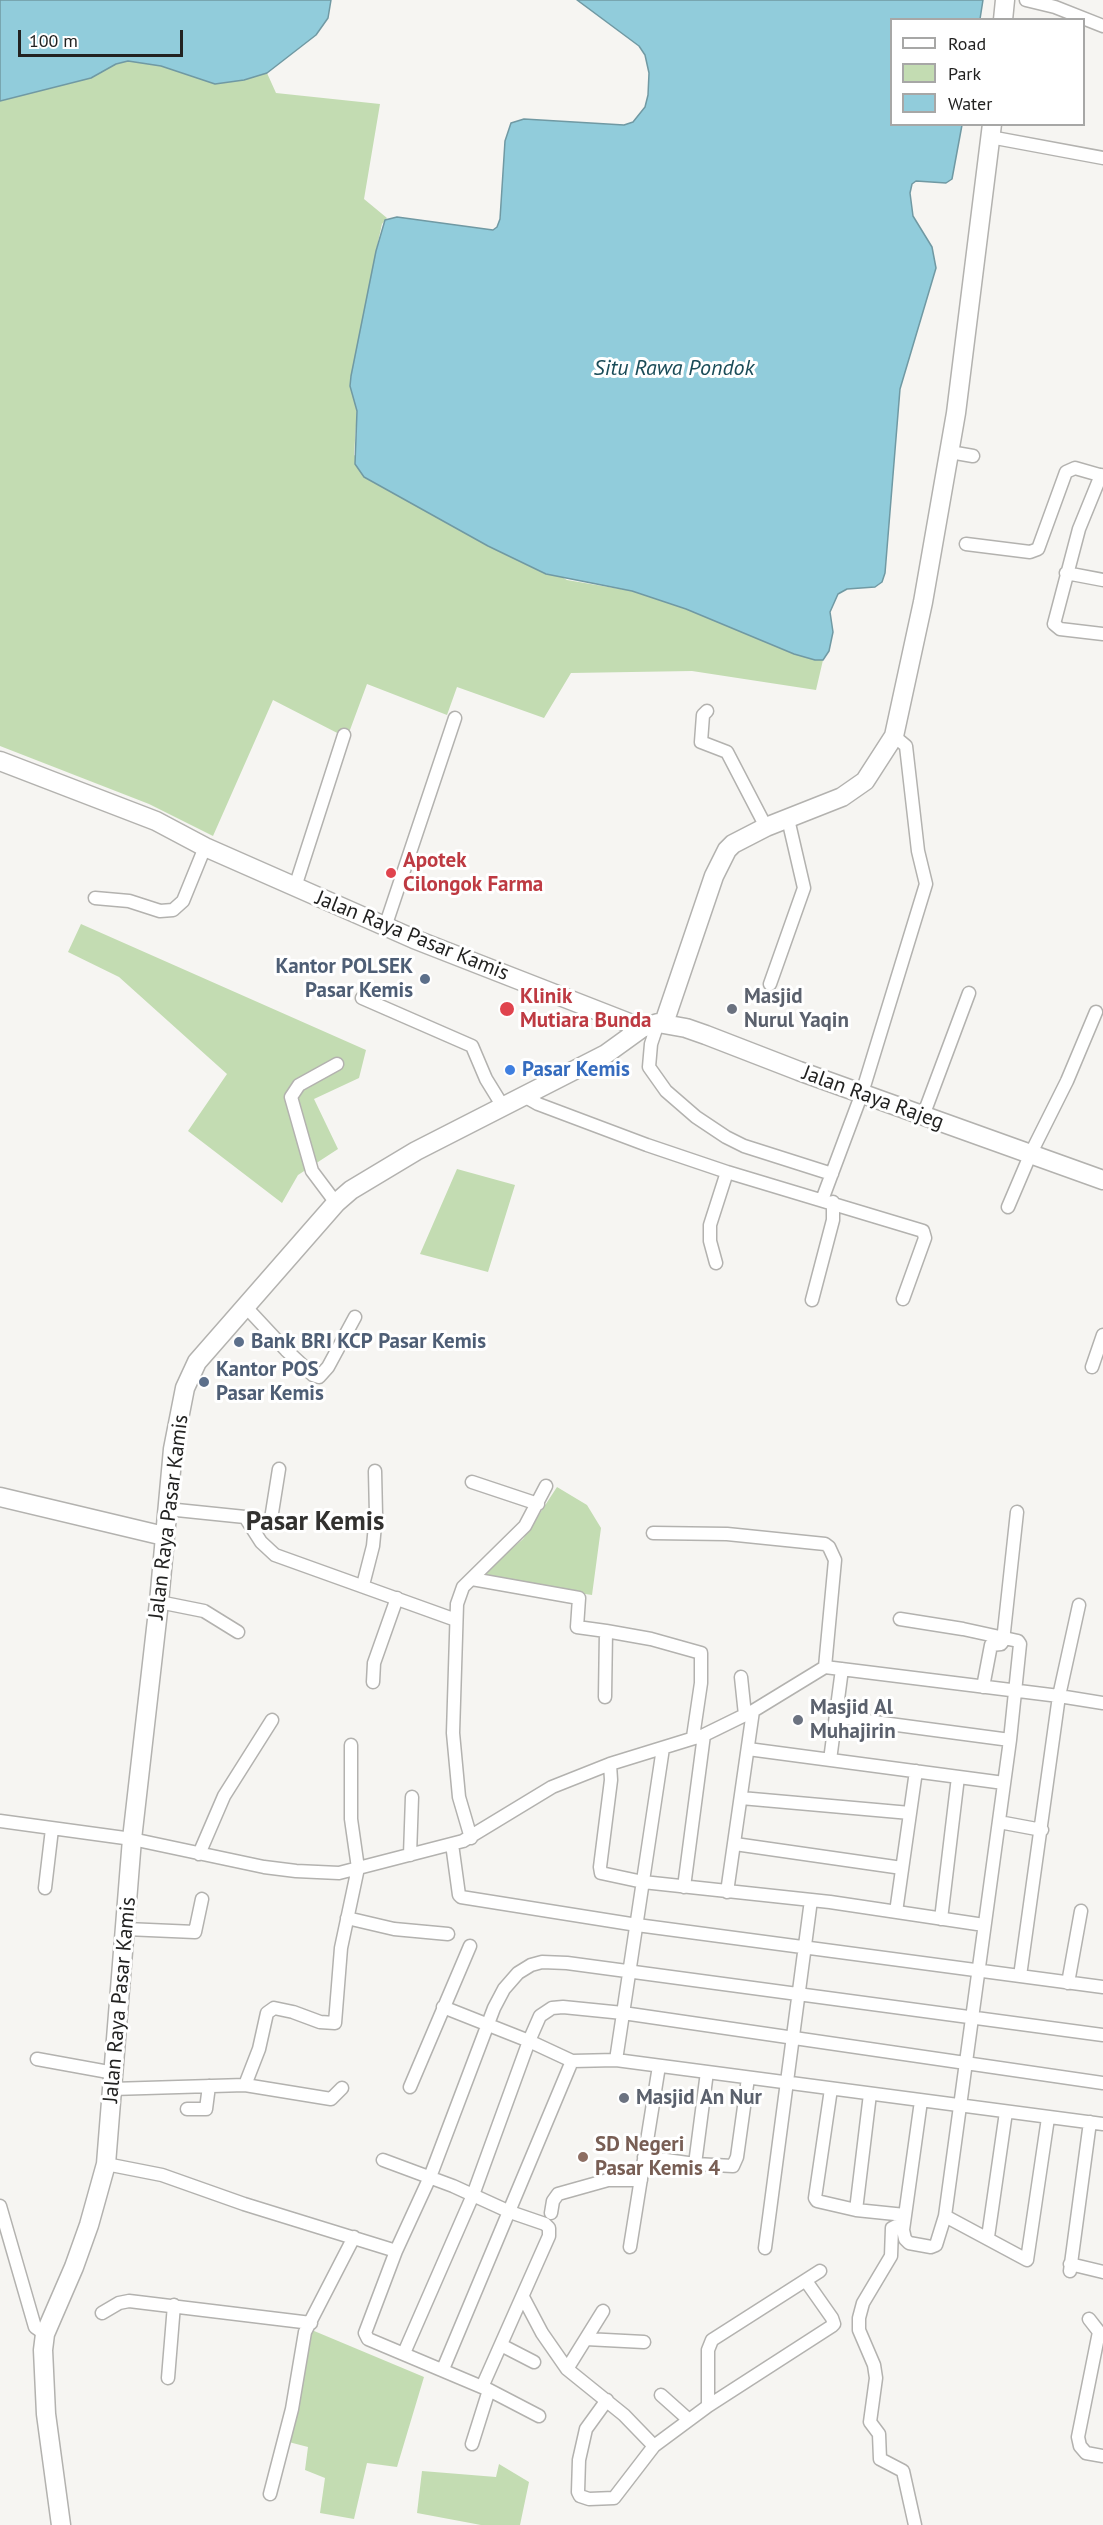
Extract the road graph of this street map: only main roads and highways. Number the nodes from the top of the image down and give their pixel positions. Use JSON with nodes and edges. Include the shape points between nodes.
{"nodes":[{"id":1,"x":1005,"y":0,"type":"edge"},
{"id":2,"x":1003,"y":18,"type":"edge"},
{"id":3,"x":991,"y":131,"type":"edge"},
{"id":4,"x":0,"y":761,"type":"edge"},
{"id":5,"x":655,"y":1025,"type":"junction"},
{"id":6,"x":1103,"y":1180,"type":"edge"},
{"id":7,"x":0,"y":1497,"type":"edge"},
{"id":8,"x":164,"y":1536,"type":"junction"},
{"id":9,"x":61,"y":2525,"type":"edge"}],
"edges":[{"from":1,"to":2,"type":"main road"},
{"from":3,"to":5,"type":"main road","via":[[950,452],[894,736],[861,784],[836,801],[733,844],[721,860]]},
{"from":4,"to":5,"type":"main road","name":"Jalan Raya Pasar Kamis","via":[[156,821],[205,847],[385,927]]},
{"from":5,"to":6,"type":"main road","name":"Jalan Raya Rajeg","via":[[696,1031]]},
{"from":5,"to":8,"type":"main road","name":"Jalan Raya Pasar Kamis","via":[[416,1151],[336,1203],[196,1362],[173,1449]]},
{"from":7,"to":8,"type":"main road"},
{"from":8,"to":9,"type":"main road","name":"Jalan Raya Pasar Kamis","via":[[132,1839],[106,2164],[74,2267],[45,2334],[43,2380]]}]}
